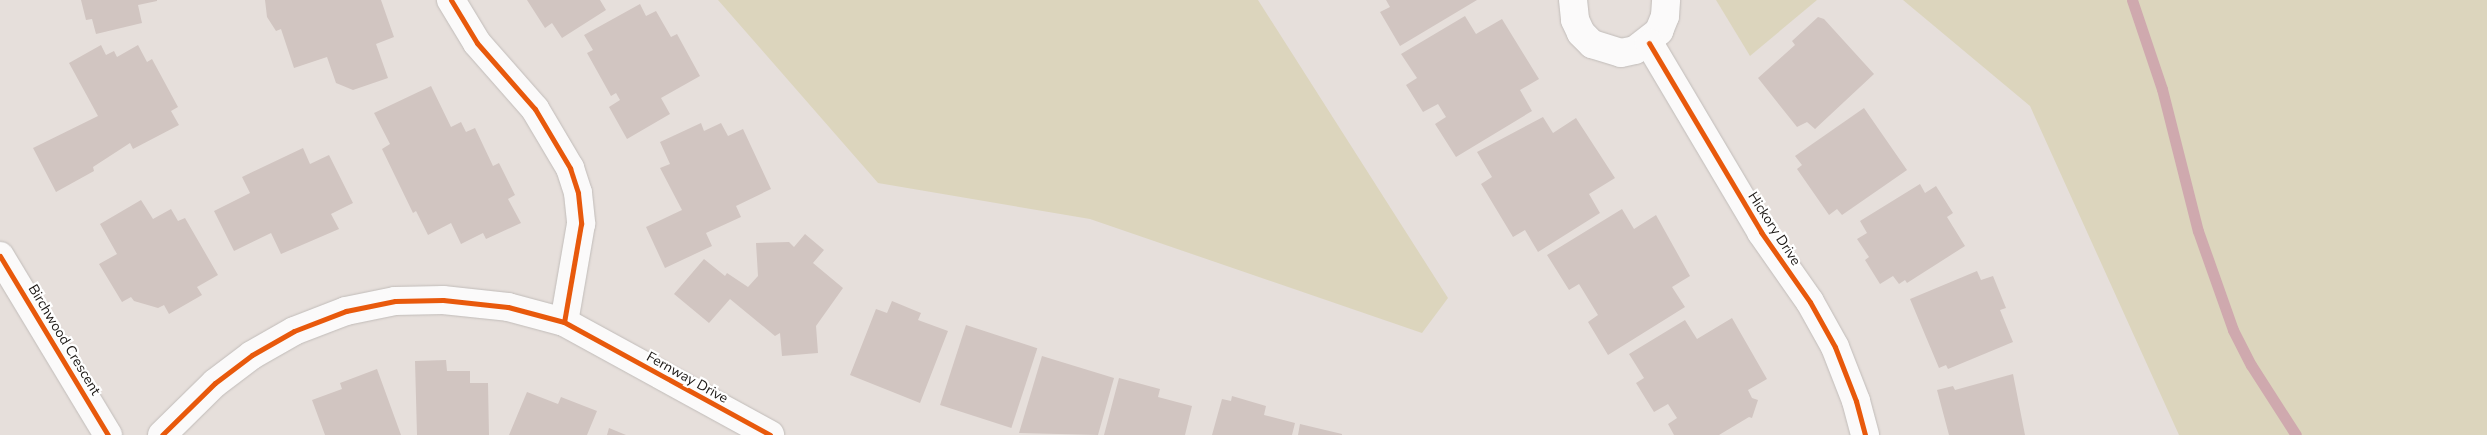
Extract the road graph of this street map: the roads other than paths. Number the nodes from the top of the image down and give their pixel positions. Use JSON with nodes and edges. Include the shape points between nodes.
{"nodes":[{"id":1,"x":451,"y":0,"type":"edge"},
{"id":2,"x":1573,"y":0,"type":"edge"},
{"id":3,"x":1666,"y":0,"type":"edge"},
{"id":4,"x":1649,"y":42,"type":"junction"},
{"id":5,"x":0,"y":256,"type":"edge"},
{"id":6,"x":564,"y":322,"type":"junction"},
{"id":7,"x":108,"y":435,"type":"edge"},
{"id":8,"x":162,"y":435,"type":"edge"},
{"id":9,"x":770,"y":435,"type":"edge"},
{"id":10,"x":1866,"y":435,"type":"edge"}],
"edges":[{"from":1,"to":6,"type":"street","via":[[477,43],[535,109],[570,168],[578,193],[581,224]]},
{"from":2,"to":4,"type":"street","via":[[1575,20],[1581,34],[1592,44],[1621,53],[1636,50]]},
{"from":3,"to":4,"type":"street","via":[[1665,16],[1659,31]]},
{"from":4,"to":10,"type":"street","name":"Hickory Drive","via":[[1761,232],[1814,310],[1853,392]]},
{"from":5,"to":7,"type":"street","name":"Birchwood Crescent"},
{"from":6,"to":8,"type":"street","name":"Fernway Drive","via":[[508,307],[443,300],[395,301],[346,311],[294,331],[252,355],[215,383]]},
{"from":6,"to":9,"type":"street","name":"Fernway Drive"}]}
